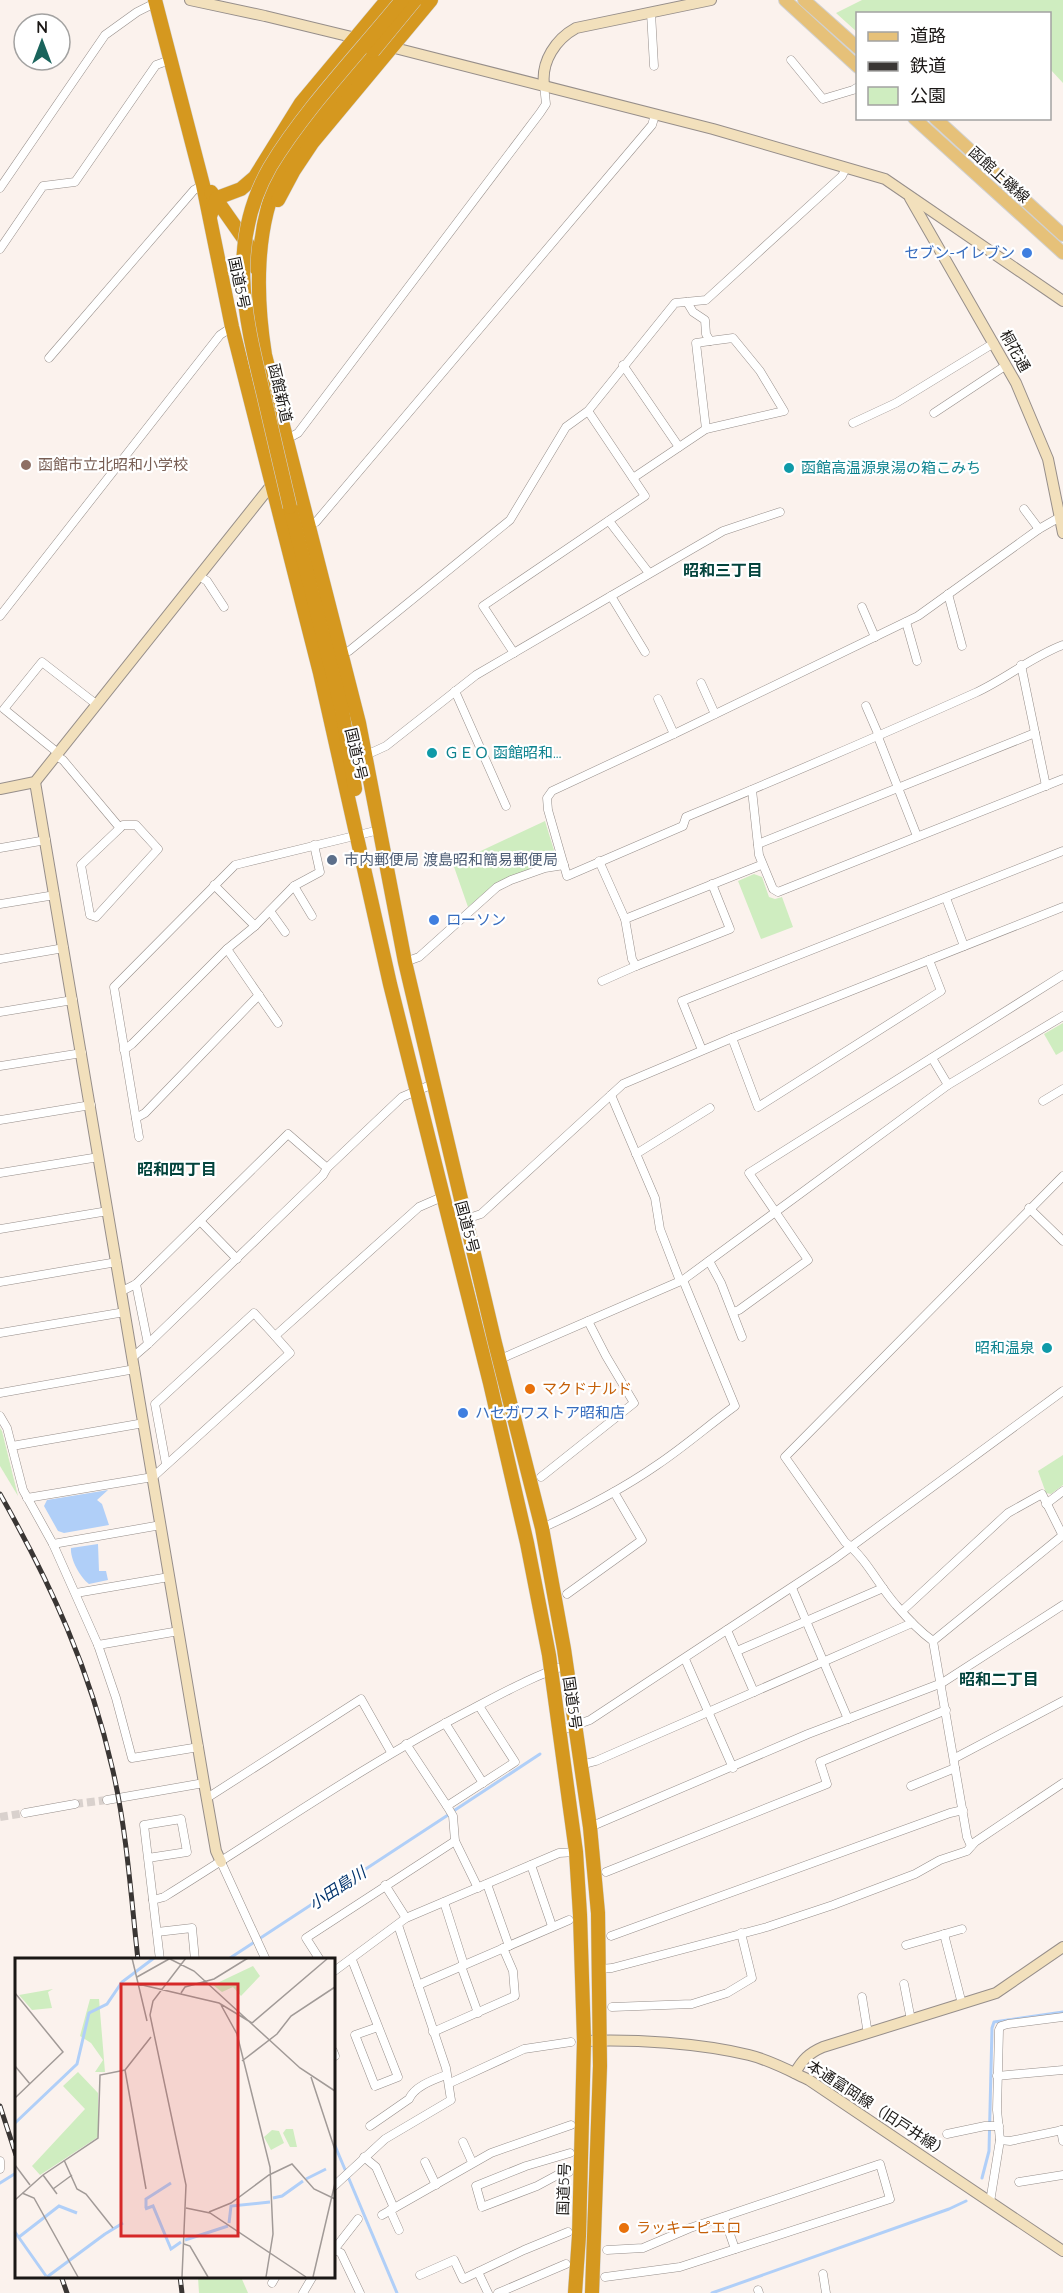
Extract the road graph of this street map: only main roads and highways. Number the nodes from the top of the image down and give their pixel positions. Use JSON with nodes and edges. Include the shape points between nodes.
{"nodes":[{"id":1,"x":387,"y":0,"type":"edge"},
{"id":2,"x":402,"y":0,"type":"edge"},
{"id":3,"x":415,"y":0,"type":"edge"},
{"id":4,"x":431,"y":0,"type":"edge"},
{"id":5,"x":785,"y":0,"type":"edge"},
{"id":6,"x":804,"y":0,"type":"edge"},
{"id":7,"x":158,"y":1,"type":"edge"},
{"id":8,"x":856,"y":46,"type":"edge"},
{"id":9,"x":856,"y":65,"type":"edge"},
{"id":10,"x":916,"y":120,"type":"edge"},
{"id":11,"x":937,"y":120,"type":"edge"},
{"id":12,"x":203,"y":185,"type":"junction"},
{"id":13,"x":217,"y":198,"type":"junction"},
{"id":14,"x":209,"y":218,"type":"junction"},
{"id":15,"x":241,"y":234,"type":"junction"},
{"id":16,"x":1063,"y":235,"type":"edge"},
{"id":17,"x":263,"y":236,"type":"junction"},
{"id":18,"x":215,"y":249,"type":"junction"},
{"id":19,"x":1063,"y":253,"type":"edge"},
{"id":20,"x":258,"y":282,"type":"junction"},
{"id":21,"x":329,"y":658,"type":"junction"},
{"id":22,"x":357,"y":757,"type":"junction"},
{"id":23,"x":357,"y":836,"type":"junction"},
{"id":24,"x":575,"y":2293,"type":"edge"},
{"id":25,"x":592,"y":2293,"type":"edge"}],
"edges":[{"from":1,"to":13,"type":"highway","via":[[288,122],[255,177],[241,189]]},
{"from":2,"to":21,"type":"highway","name":"函館新道","bridge":true,"via":[[279,155],[263,183],[244,242],[246,324]]},
{"from":3,"to":17,"type":"highway","name":"国道5号","bridge":true,"via":[[285,165],[270,201]]},
{"from":4,"to":17,"type":"highway","via":[[307,150],[285,186]]},
{"from":5,"to":9,"type":"main road"},
{"from":6,"to":8,"type":"main road"},
{"from":7,"to":12,"type":"highway","name":"国道5号"},
{"from":10,"to":19,"type":"main road","name":"函館上磯線"},
{"from":11,"to":16,"type":"main road","name":"函館上磯線"},
{"from":12,"to":13,"type":"highway","name":"国道5号"},
{"from":12,"to":14,"type":"highway","name":"国道5号"},
{"from":13,"to":14,"type":"highway"},
{"from":13,"to":15,"type":"highway","name":"国道5号"},
{"from":14,"to":18,"type":"highway","name":"国道5号"},
{"from":15,"to":18,"type":"highway","via":[[222,235]]},
{"from":15,"to":20,"type":"highway","name":"国道5号","via":[[251,249]]},
{"from":17,"to":20,"type":"highway","name":"国道5号"},
{"from":18,"to":21,"type":"highway","name":"国道5号","via":[[273,483]]},
{"from":20,"to":21,"type":"highway","name":"国道5号","via":[[258,311],[266,356],[287,439]]},
{"from":21,"to":22,"type":"highway","name":"函館新道"},
{"from":21,"to":23,"type":"highway","name":"国道5号"},
{"from":22,"to":23,"type":"highway","name":"函館新道"},
{"from":22,"to":25,"type":"highway","name":"国道5号","via":[[379,831],[433,1084],[542,1528],[567,1665],[598,1913],[600,2040]]},
{"from":23,"to":24,"type":"highway","name":"国道5号","via":[[528,1543],[551,1670],[576,1852],[580,1915],[580,2214]]}]}
